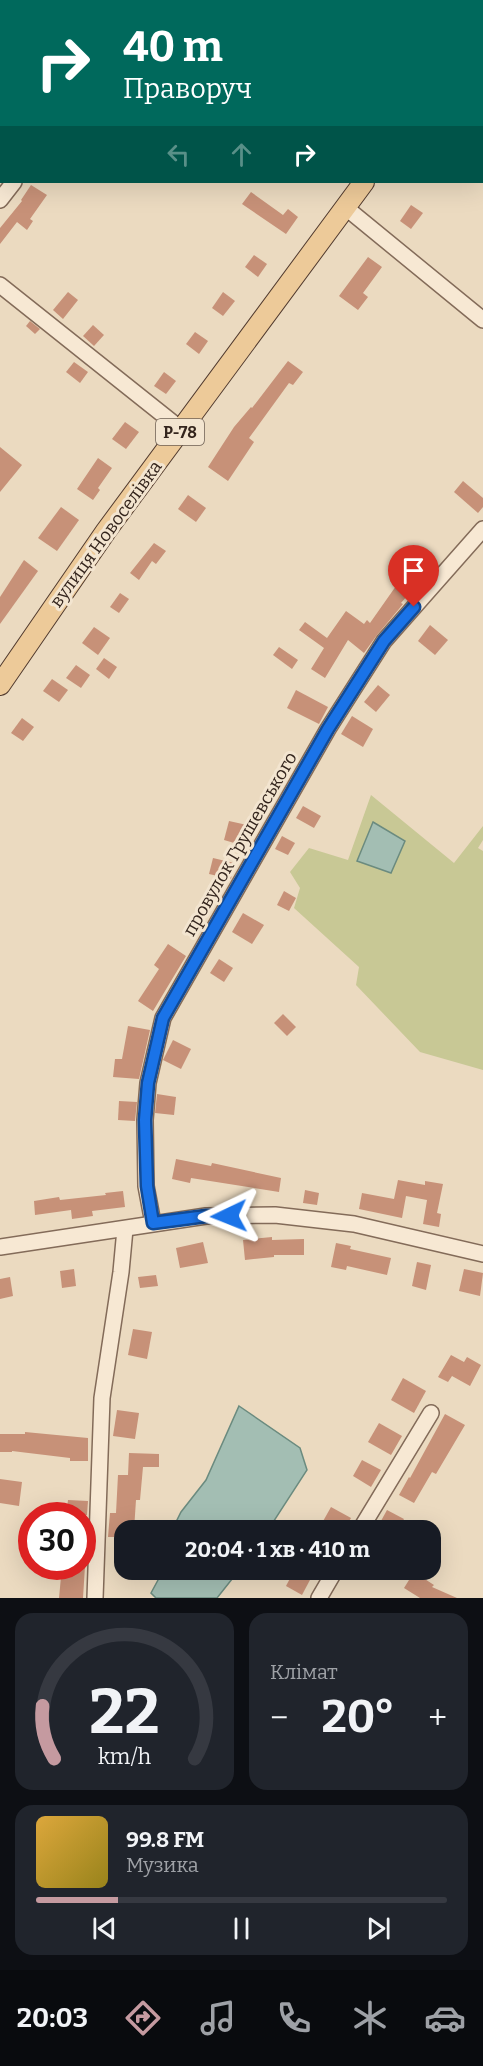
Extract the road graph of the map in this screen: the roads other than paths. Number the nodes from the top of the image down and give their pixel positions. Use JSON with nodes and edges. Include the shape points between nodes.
{"nodes":[{"id":1,"x":13,"y":183,"type":"edge"},
{"id":2,"x":363,"y":183,"type":"edge"},
{"id":3,"x":0,"y":200,"type":"edge"},
{"id":4,"x":345,"y":207,"type":"junction"},
{"id":5,"x":0,"y":285,"type":"edge"},
{"id":6,"x":483,"y":320,"type":"edge"},
{"id":7,"x":182,"y":429,"type":"junction"},
{"id":8,"x":483,"y":529,"type":"edge"},
{"id":9,"x":0,"y":685,"type":"edge"},
{"id":10,"x":153,"y":1223,"type":"junction"},
{"id":11,"x":124,"y":1229,"type":"junction"},
{"id":12,"x":0,"y":1247,"type":"edge"},
{"id":13,"x":483,"y":1254,"type":"edge"},
{"id":14,"x":431,"y":1413,"type":"dead end"},
{"id":15,"x":366,"y":1520,"type":"edge"},
{"id":16,"x":330,"y":1580,"type":"edge"},
{"id":17,"x":94,"y":1598,"type":"edge"},
{"id":18,"x":319,"y":1598,"type":"edge"}],
"edges":[{"from":1,"to":3,"type":"street"},
{"from":2,"to":4,"type":"main road","name":"вулиця Новоселівка","number":"Р-78"},
{"from":4,"to":6,"type":"street"},
{"from":4,"to":7,"type":"main road","name":"вулиця Новоселівка","number":"Р-78"},
{"from":5,"to":7,"type":"street"},
{"from":7,"to":9,"type":"main road","name":"вулиця Новоселівка","number":"Р-78"},
{"from":8,"to":10,"type":"street","name":"провулок Грушевського","via":[[384,641],[328,729],[163,1018],[148,1083],[145,1120],[147,1186]]},
{"from":10,"to":11,"type":"street"},
{"from":10,"to":13,"type":"street","via":[[206,1216],[275,1215],[354,1224]]},
{"from":11,"to":12,"type":"street"},
{"from":11,"to":17,"type":"street","via":[[102,1398]]},
{"from":14,"to":15,"type":"street"},
{"from":16,"to":18,"type":"street"}]}
